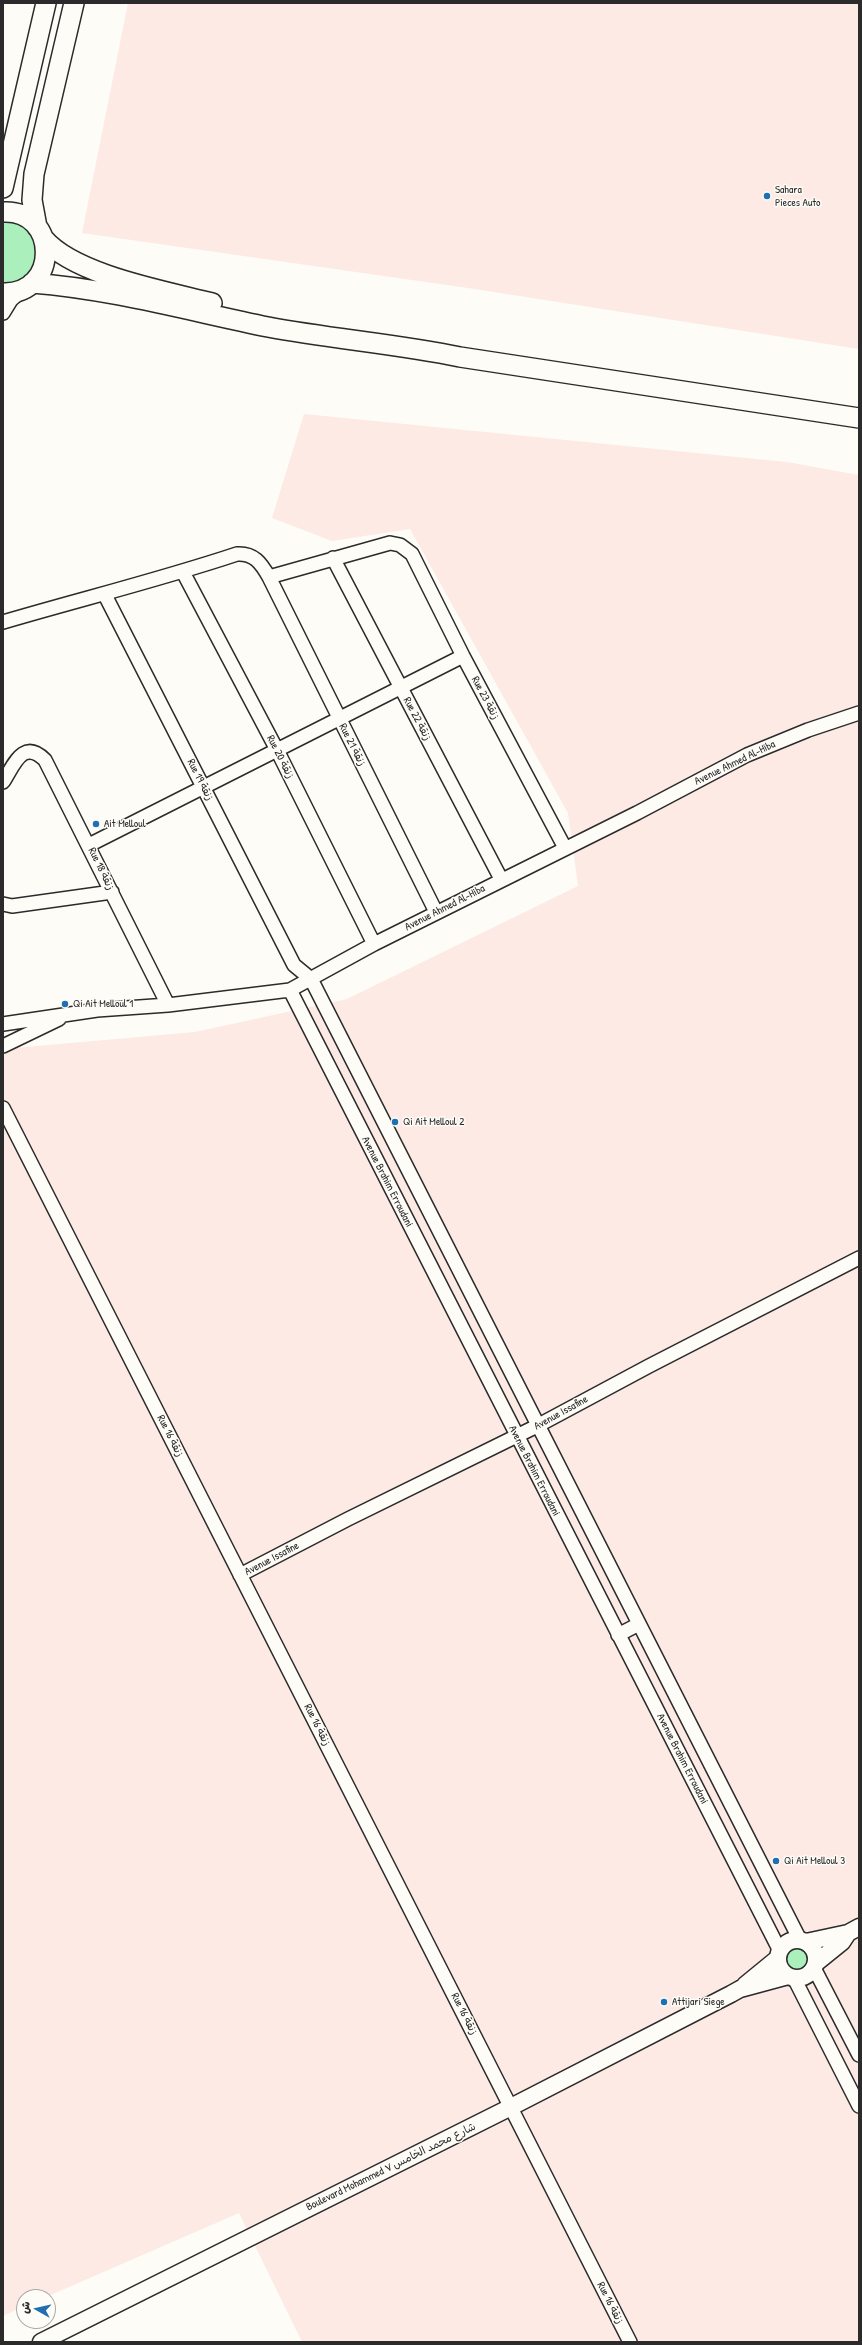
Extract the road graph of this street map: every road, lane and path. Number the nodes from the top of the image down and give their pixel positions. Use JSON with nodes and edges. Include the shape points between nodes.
{"nodes":[{"id":1,"x":46,"y":3,"type":"edge"},
{"id":2,"x":74,"y":3,"type":"edge"},
{"id":3,"x":3,"y":188,"type":"edge"},
{"id":4,"x":3,"y":212,"type":"edge"},
{"id":5,"x":41,"y":233,"type":"junction"},
{"id":6,"x":29,"y":286,"type":"junction"},
{"id":7,"x":3,"y":293,"type":"edge"},
{"id":8,"x":3,"y":313,"type":"edge"},
{"id":9,"x":859,"y":406,"type":"edge"},
{"id":10,"x":859,"y":418,"type":"edge"},
{"id":11,"x":333,"y":558,"type":"junction"},
{"id":12,"x":183,"y":572,"type":"junction"},
{"id":13,"x":269,"y":577,"type":"junction"},
{"id":14,"x":105,"y":595,"type":"junction"},
{"id":15,"x":3,"y":622,"type":"edge"},
{"id":16,"x":463,"y":656,"type":"junction"},
{"id":17,"x":401,"y":688,"type":"junction"},
{"id":18,"x":859,"y":713,"type":"edge"},
{"id":19,"x":339,"y":719,"type":"junction"},
{"id":20,"x":277,"y":750,"type":"junction"},
{"id":21,"x":3,"y":782,"type":"edge"},
{"id":22,"x":203,"y":787,"type":"junction"},
{"id":23,"x":89,"y":845,"type":"junction"},
{"id":24,"x":565,"y":848,"type":"junction"},
{"id":25,"x":501,"y":879,"type":"junction"},
{"id":26,"x":112,"y":892,"type":"junction"},
{"id":27,"x":3,"y":904,"type":"edge"},
{"id":28,"x":436,"y":912,"type":"junction"},
{"id":29,"x":374,"y":944,"type":"junction"},
{"id":30,"x":294,"y":965,"type":"junction"},
{"id":31,"x":311,"y":979,"type":"junction"},
{"id":32,"x":290,"y":990,"type":"junction"},
{"id":33,"x":168,"y":1004,"type":"junction"},
{"id":34,"x":66,"y":1016,"type":"junction"},
{"id":35,"x":5,"y":1026,"type":"edge"},
{"id":36,"x":7,"y":1044,"type":"edge"},
{"id":37,"x":373,"y":1103,"type":"junction"},
{"id":38,"x":3,"y":1108,"type":"edge"},
{"id":39,"x":353,"y":1115,"type":"junction"},
{"id":40,"x":859,"y":1258,"type":"edge"},
{"id":41,"x":538,"y":1426,"type":"junction"},
{"id":42,"x":517,"y":1436,"type":"junction"},
{"id":43,"x":240,"y":1575,"type":"junction"},
{"id":44,"x":639,"y":1624,"type":"junction"},
{"id":45,"x":618,"y":1635,"type":"junction"},
{"id":46,"x":684,"y":1713,"type":"junction"},
{"id":47,"x":664,"y":1724,"type":"junction"},
{"id":48,"x":853,"y":1930,"type":"edge"},
{"id":49,"x":803,"y":1941,"type":"junction"},
{"id":50,"x":779,"y":1955,"type":"junction"},
{"id":51,"x":815,"y":1965,"type":"junction"},
{"id":52,"x":791,"y":1977,"type":"junction"},
{"id":53,"x":740,"y":1989,"type":"junction"},
{"id":54,"x":859,"y":2055,"type":"edge"},
{"id":55,"x":859,"y":2106,"type":"edge"},
{"id":56,"x":511,"y":2107,"type":"junction"},
{"id":57,"x":41,"y":2342,"type":"edge"},
{"id":58,"x":630,"y":2342,"type":"edge"}],
"edges":[{"from":1,"to":3,"type":"highway"},
{"from":2,"to":5,"type":"highway","via":[[34,174],[32,200]]},
{"from":4,"to":5,"type":"highway","via":[[24,216]]},
{"from":5,"to":6,"type":"highway","via":[[45,260],[39,275]]},
{"from":5,"to":9,"type":"highway","via":[[63,256],[90,269],[230,308]]},
{"from":6,"to":7,"type":"highway"},
{"from":6,"to":8,"type":"street","via":[[11,300]]},
{"from":6,"to":10,"type":"highway","via":[[62,285],[270,327]]},
{"from":11,"to":13,"type":"street"},
{"from":11,"to":16,"type":"street","name":"Rue 23 زنقة","via":[[390,543],[406,548],[412,554]]},
{"from":11,"to":17,"type":"street","name":"Rue 22 زنقة"},
{"from":12,"to":13,"type":"street","name":"Rue 21 زنقة","via":[[237,554],[246,554],[257,559]]},
{"from":12,"to":14,"type":"street","name":"Rue 21 زنقة"},
{"from":12,"to":20,"type":"street","name":"Rue 20 زنقة"},
{"from":13,"to":19,"type":"street","name":"Rue 21 زنقة"},
{"from":14,"to":15,"type":"street","name":"Rue 21 زنقة"},
{"from":14,"to":22,"type":"street","name":"Rue 19 زنقة"},
{"from":16,"to":17,"type":"street"},
{"from":16,"to":24,"type":"street","name":"Rue 23 زنقة"},
{"from":17,"to":19,"type":"street"},
{"from":17,"to":25,"type":"street","name":"Rue 22 زنقة"},
{"from":18,"to":24,"type":"street","name":"Avenue Ahmed Al-Hiba","via":[[747,755]]},
{"from":19,"to":20,"type":"street"},
{"from":19,"to":28,"type":"street","name":"Rue 21 زنقة"},
{"from":20,"to":22,"type":"street"},
{"from":20,"to":29,"type":"street","name":"Rue 20 زنقة"},
{"from":21,"to":23,"type":"street","name":"Rue 18 زنقة","via":[[21,755],[27,751],[34,751],[45,760]]},
{"from":22,"to":23,"type":"street"},
{"from":22,"to":30,"type":"street","name":"Rue 19 زنقة"},
{"from":23,"to":26,"type":"street","name":"Rue 18 زنقة"},
{"from":24,"to":25,"type":"street","name":"Avenue Ahmed Al-Hiba"},
{"from":25,"to":28,"type":"street","name":"Avenue Ahmed Al-Hiba"},
{"from":26,"to":27,"type":"street","via":[[12,906]]},
{"from":26,"to":33,"type":"street","name":"Rue 18 زنقة"},
{"from":28,"to":29,"type":"street","name":"Avenue Ahmed Al-Hiba"},
{"from":29,"to":31,"type":"street","name":"Avenue Ahmed Al-Hiba"},
{"from":30,"to":31,"type":"street","name":"Rue 19 زنقة"},
{"from":30,"to":32,"type":"street"},
{"from":31,"to":32,"type":"street","name":"Avenue Ahmed Al-Hiba"},
{"from":31,"to":37,"type":"street","name":"Avenue Brahim Erroudani"},
{"from":32,"to":33,"type":"street","name":"Avenue Ahmed Al-Hiba"},
{"from":32,"to":39,"type":"street","name":"Avenue Brahim Erroudani"},
{"from":33,"to":34,"type":"street","name":"Avenue Ahmed Al-Hiba","via":[[97,1010]]},
{"from":34,"to":35,"type":"street","name":"Avenue Ahmed Al-Hiba"},
{"from":34,"to":36,"type":"street"},
{"from":37,"to":39,"type":"street"},
{"from":37,"to":41,"type":"street","name":"Avenue Brahim Erroudani"},
{"from":38,"to":43,"type":"street","name":"Rue 16 زنقة"},
{"from":39,"to":42,"type":"street","name":"Avenue Brahim Erroudani"},
{"from":40,"to":41,"type":"street","name":"Avenue Issafine"},
{"from":41,"to":42,"type":"street","name":"Avenue Issafine"},
{"from":41,"to":44,"type":"street","name":"Avenue Brahim Erroudani"},
{"from":42,"to":43,"type":"street","name":"Avenue Issafine"},
{"from":42,"to":45,"type":"street","name":"Avenue Brahim Erroudani"},
{"from":43,"to":56,"type":"street","name":"Rue 16 زنقة"},
{"from":44,"to":45,"type":"street"},
{"from":44,"to":46,"type":"street","name":"Avenue Brahim Erroudani"},
{"from":45,"to":47,"type":"street","name":"Avenue Brahim Erroudani"},
{"from":46,"to":47,"type":"street"},
{"from":46,"to":49,"type":"street","name":"Avenue Brahim Erroudani"},
{"from":47,"to":50,"type":"street","name":"Avenue Brahim Erroudani"},
{"from":48,"to":49,"type":"main road"},
{"from":48,"to":51,"type":"main road"},
{"from":49,"to":50,"type":"main road","via":[[788,1942]]},
{"from":49,"to":51,"type":"main road","via":[[815,1951]]},
{"from":50,"to":52,"type":"main road","via":[[781,1969]]},
{"from":50,"to":53,"type":"main road","name":"Boulevard Mohammed V شارع محمد الخامس"},
{"from":51,"to":52,"type":"main road","via":[[806,1976]]},
{"from":51,"to":54,"type":"street"},
{"from":52,"to":53,"type":"main road","name":"Boulevard Mohammed V شارع محمد الخامس"},
{"from":52,"to":55,"type":"street"},
{"from":53,"to":56,"type":"main road","name":"Boulevard Mohammed V شارع محمد الخامس"},
{"from":56,"to":57,"type":"main road","name":"Boulevard Mohammed V شارع محمد الخامس"},
{"from":56,"to":58,"type":"street","name":"Rue 16 زنقة"}]}
